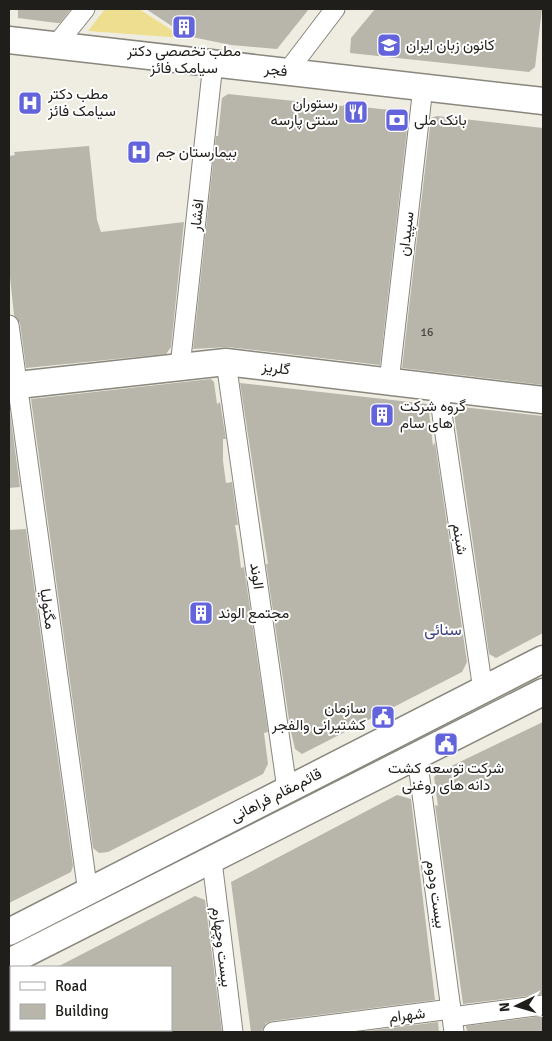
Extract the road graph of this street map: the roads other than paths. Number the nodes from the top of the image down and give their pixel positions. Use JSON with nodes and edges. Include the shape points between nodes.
{"nodes":[{"id":1,"x":85,"y":9,"type":"edge"},
{"id":2,"x":336,"y":9,"type":"edge"},
{"id":3,"x":9,"y":40,"type":"edge"},
{"id":4,"x":56,"y":45,"type":"junction"},
{"id":5,"x":213,"y":63,"type":"junction"},
{"id":6,"x":287,"y":72,"type":"junction"},
{"id":7,"x":423,"y":87,"type":"junction"},
{"id":8,"x":543,"y":98,"type":"edge"},
{"id":9,"x":9,"y":325,"type":"edge"},
{"id":10,"x":226,"y":362,"type":"junction"},
{"id":11,"x":180,"y":367,"type":"junction"},
{"id":12,"x":389,"y":382,"type":"junction"},
{"id":13,"x":13,"y":385,"type":"edge"},
{"id":14,"x":438,"y":387,"type":"junction"},
{"id":15,"x":543,"y":400,"type":"edge"},
{"id":16,"x":543,"y":659,"type":"edge"},
{"id":17,"x":483,"y":690,"type":"junction"},
{"id":18,"x":543,"y":692,"type":"edge"},
{"id":19,"x":417,"y":757,"type":"junction"},
{"id":20,"x":287,"y":789,"type":"junction"},
{"id":21,"x":212,"y":861,"type":"junction"},
{"id":22,"x":88,"y":893,"type":"junction"},
{"id":23,"x":9,"y":932,"type":"edge"},
{"id":24,"x":9,"y":962,"type":"edge"},
{"id":25,"x":543,"y":1005,"type":"edge"},
{"id":26,"x":453,"y":1019,"type":"edge"},
{"id":27,"x":233,"y":1032,"type":"edge"},
{"id":28,"x":273,"y":1032,"type":"edge"}],
"edges":[{"from":1,"to":4,"type":"street"},
{"from":2,"to":6,"type":"street"},
{"from":3,"to":4,"type":"main road","name":"فجر"},
{"from":4,"to":5,"type":"main road","name":"فجر"},
{"from":5,"to":6,"type":"main road","name":"فجر"},
{"from":5,"to":11,"type":"street","name":"افشار"},
{"from":6,"to":7,"type":"main road","name":"فجر"},
{"from":7,"to":8,"type":"main road","name":"فجر"},
{"from":7,"to":12,"type":"street","name":"سپیدان"},
{"from":9,"to":13,"type":"street","name":"مگنولیا"},
{"from":10,"to":11,"type":"main road","name":"گلریز"},
{"from":10,"to":12,"type":"main road","name":"گلریز"},
{"from":10,"to":20,"type":"street","name":"الوند"},
{"from":11,"to":13,"type":"main road","name":"گلریز"},
{"from":12,"to":14,"type":"main road","name":"گلریز"},
{"from":13,"to":22,"type":"street","name":"مگنولیا"},
{"from":14,"to":15,"type":"main road","name":"گلریز"},
{"from":14,"to":17,"type":"street","name":"شبنم"},
{"from":16,"to":17,"type":"main road","name":"قائم‌مقام فراهانی"},
{"from":17,"to":20,"type":"main road","name":"قائم‌مقام فراهانی"},
{"from":18,"to":19,"type":"main road","name":"قائم‌مقام فراهانی"},
{"from":19,"to":21,"type":"main road","name":"قائم‌مقام فراهانی"},
{"from":19,"to":26,"type":"street","name":"بیست ودوم"},
{"from":20,"to":22,"type":"main road","name":"قائم‌مقام فراهانی"},
{"from":21,"to":24,"type":"main road","name":"قائم‌مقام فراهانی"},
{"from":21,"to":27,"type":"street","name":"بیست وچهارم"},
{"from":22,"to":23,"type":"main road","name":"قائم‌مقام فراهانی"},
{"from":25,"to":26,"type":"street","name":"شهرام"},
{"from":26,"to":28,"type":"street","name":"شهرام"}]}
